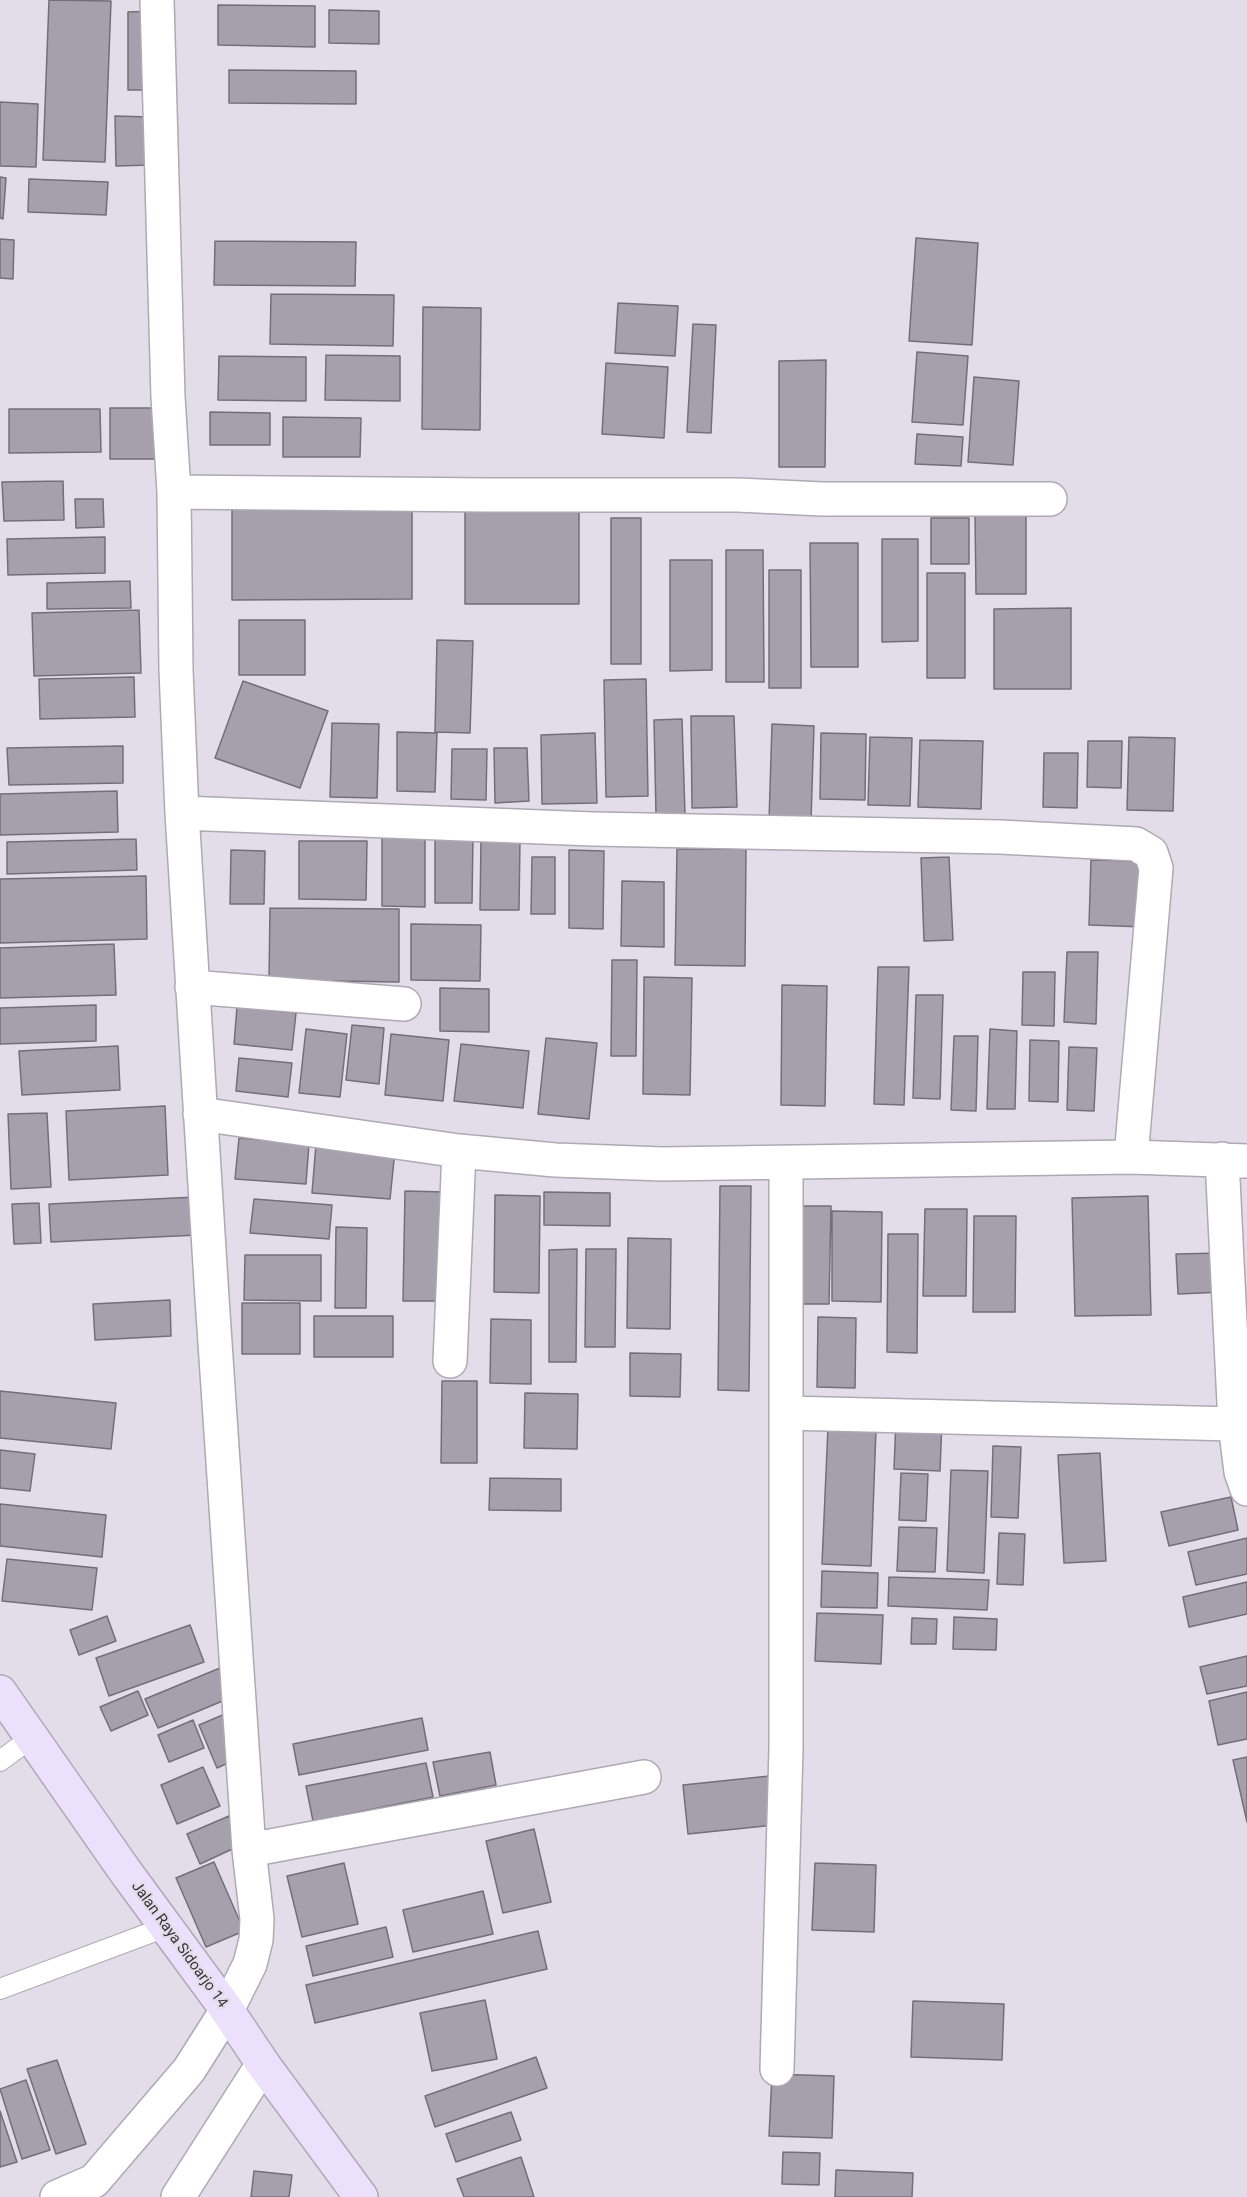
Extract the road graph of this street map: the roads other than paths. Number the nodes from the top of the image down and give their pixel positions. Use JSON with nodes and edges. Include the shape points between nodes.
{"nodes":[{"id":1,"x":157,"y":0,"type":"edge"},
{"id":2,"x":174,"y":492,"type":"junction"},
{"id":3,"x":1050,"y":499,"type":"dead end"},
{"id":4,"x":182,"y":813,"type":"junction"},
{"id":5,"x":192,"y":987,"type":"junction"},
{"id":6,"x":404,"y":1004,"type":"dead end"},
{"id":7,"x":201,"y":1114,"type":"junction"},
{"id":8,"x":459,"y":1151,"type":"junction"},
{"id":9,"x":1131,"y":1157,"type":"junction"},
{"id":10,"x":1234,"y":1160,"type":"edge"},
{"id":11,"x":786,"y":1163,"type":"junction"},
{"id":12,"x":450,"y":1361,"type":"dead end"},
{"id":13,"x":786,"y":1413,"type":"junction"},
{"id":14,"x":1235,"y":1424,"type":"junction"},
{"id":15,"x":1247,"y":1489,"type":"edge"},
{"id":16,"x":0,"y":1692,"type":"edge"},
{"id":17,"x":31,"y":1738,"type":"junction"},
{"id":18,"x":0,"y":1761,"type":"edge"},
{"id":19,"x":644,"y":1778,"type":"dead end"},
{"id":20,"x":249,"y":1850,"type":"junction"},
{"id":21,"x":166,"y":1927,"type":"junction"},
{"id":22,"x":0,"y":1989,"type":"edge"},
{"id":23,"x":227,"y":2010,"type":"junction"},
{"id":24,"x":263,"y":2064,"type":"junction"},
{"id":25,"x":777,"y":2069,"type":"dead end"},
{"id":26,"x":103,"y":2189,"type":"edge"},
{"id":27,"x":57,"y":2197,"type":"edge"},
{"id":28,"x":178,"y":2197,"type":"edge"},
{"id":29,"x":361,"y":2197,"type":"edge"}],
"edges":[{"from":1,"to":2,"type":"street"},
{"from":2,"to":3,"type":"street"},
{"from":2,"to":4,"type":"street"},
{"from":4,"to":5,"type":"street"},
{"from":4,"to":9,"type":"street","via":[[1136,844],[1151,853],[1156,868]]},
{"from":5,"to":6,"type":"street"},
{"from":5,"to":7,"type":"street"},
{"from":7,"to":8,"type":"street"},
{"from":7,"to":20,"type":"street"},
{"from":8,"to":11,"type":"street","via":[[662,1164]]},
{"from":8,"to":12,"type":"street"},
{"from":9,"to":10,"type":"street"},
{"from":9,"to":11,"type":"street"},
{"from":10,"to":14,"type":"street"},
{"from":11,"to":13,"type":"street"},
{"from":13,"to":14,"type":"street"},
{"from":13,"to":25,"type":"street","via":[[786,1749]]},
{"from":14,"to":15,"type":"street"},
{"from":16,"to":17,"type":"main road","name":"Jalan Raya Sidoarjo 14"},
{"from":17,"to":18,"type":"lane"},
{"from":17,"to":21,"type":"main road","name":"Jalan Raya Sidoarjo 14"},
{"from":19,"to":20,"type":"street"},
{"from":20,"to":23,"type":"street","via":[[256,1940],[250,1964]]},
{"from":21,"to":22,"type":"lane"},
{"from":21,"to":23,"type":"main road","name":"Jalan Raya Sidoarjo 14"},
{"from":23,"to":24,"type":"main road","name":"Jalan Raya Sidoarjo 14"},
{"from":23,"to":26,"type":"street"},
{"from":24,"to":28,"type":"street"},
{"from":24,"to":29,"type":"main road","name":"Jalan Raya Sidoarjo 14"},
{"from":26,"to":27,"type":"street"}]}
